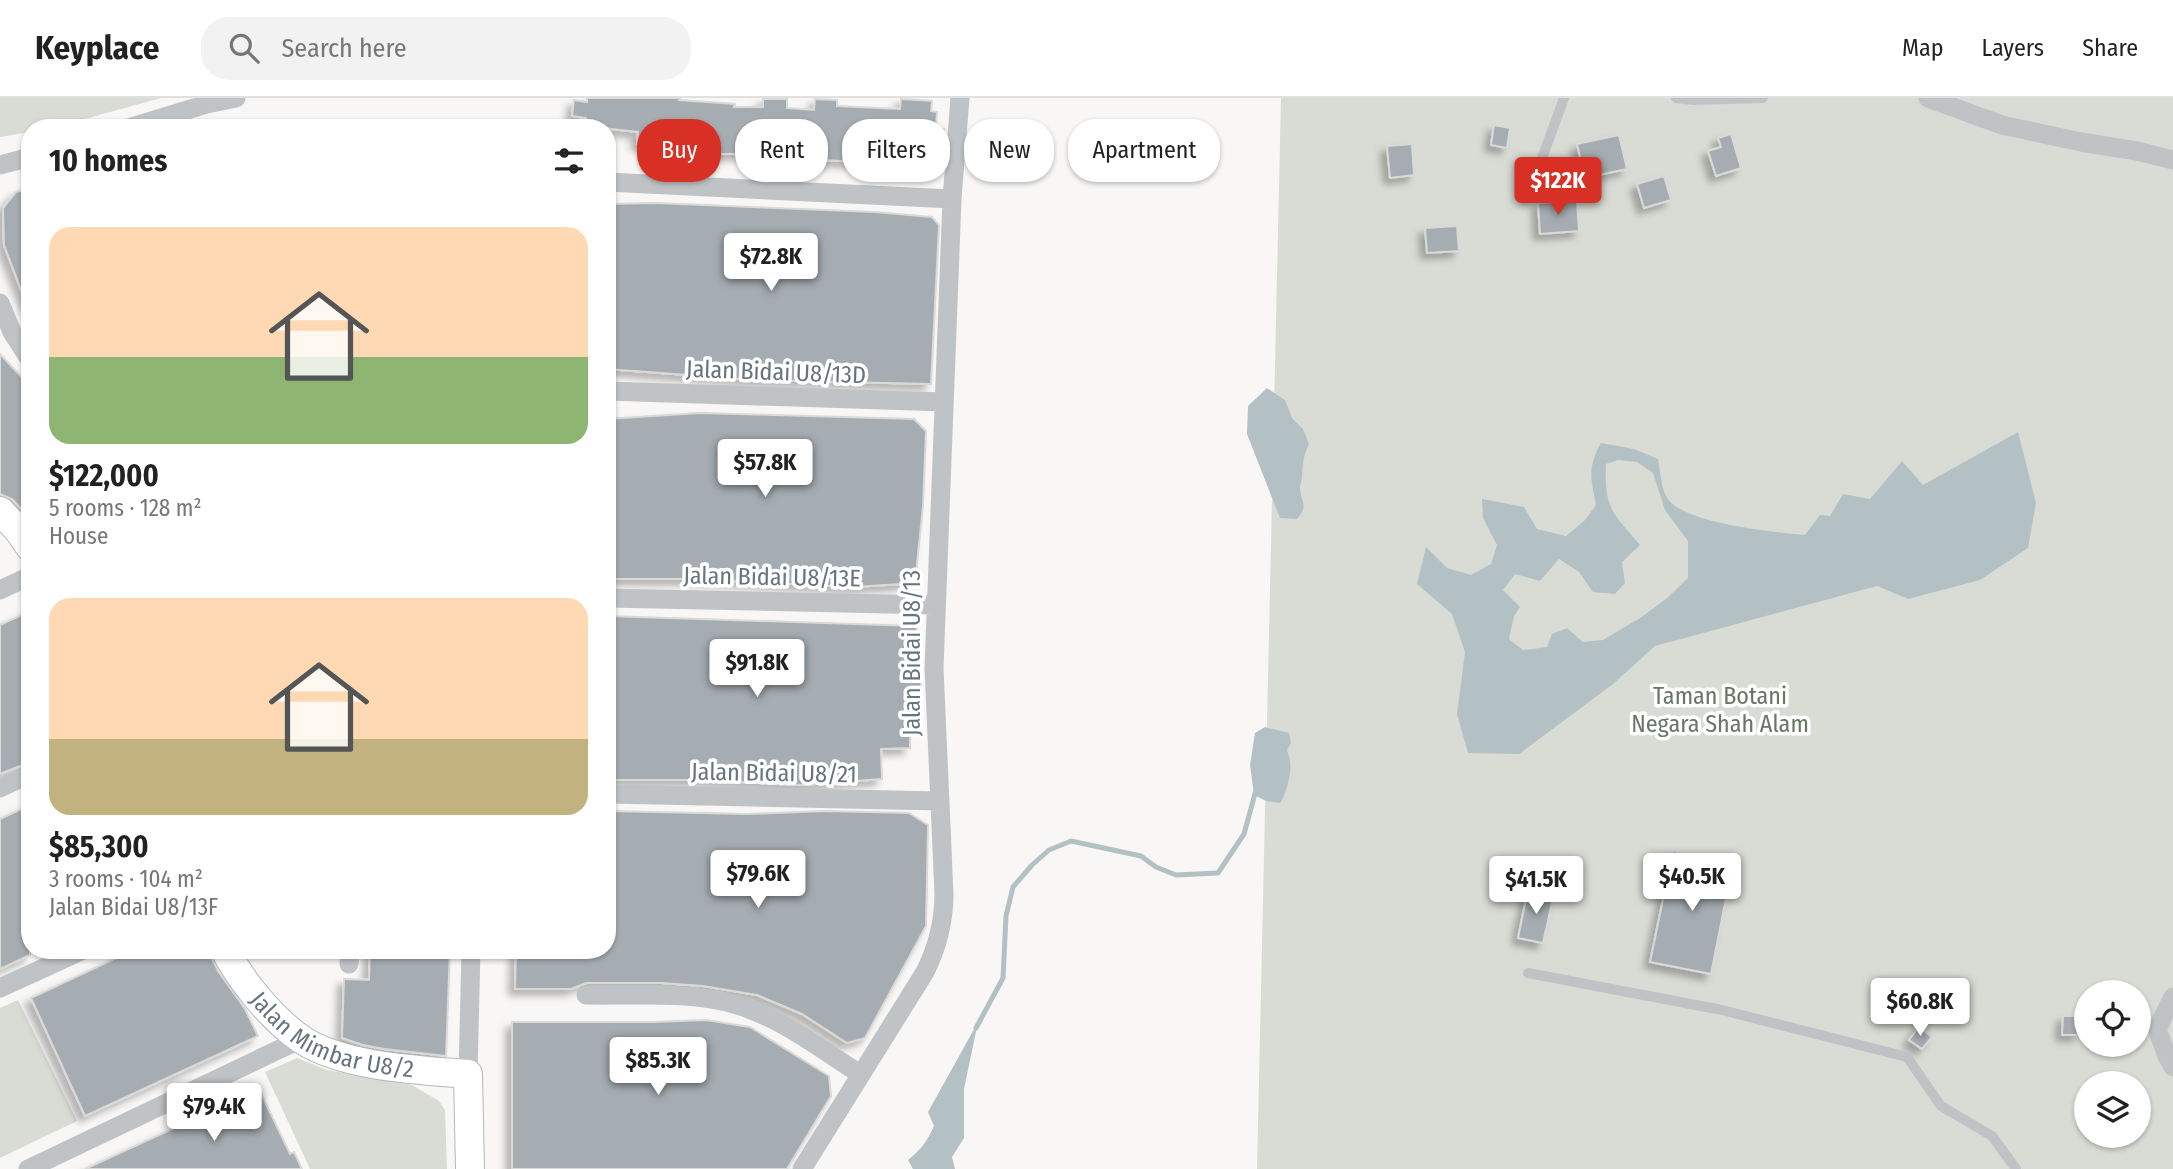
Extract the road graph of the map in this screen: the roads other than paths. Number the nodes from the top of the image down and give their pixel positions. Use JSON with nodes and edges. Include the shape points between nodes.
{"nodes":[{"id":1,"x":236,"y":98,"type":"edge"},
{"id":2,"x":960,"y":98,"type":"edge"},
{"id":3,"x":1564,"y":98,"type":"edge"},
{"id":4,"x":1676,"y":98,"type":"edge"},
{"id":5,"x":1763,"y":98,"type":"edge"},
{"id":6,"x":1928,"y":98,"type":"edge"},
{"id":7,"x":158,"y":119,"type":"edge"},
{"id":8,"x":21,"y":159,"type":"edge"},
{"id":9,"x":2173,"y":160,"type":"edge"},
{"id":10,"x":0,"y":165,"type":"edge"},
{"id":11,"x":616,"y":182,"type":"edge"},
{"id":12,"x":1530,"y":194,"type":"dead end"},
{"id":13,"x":952,"y":199,"type":"junction"},
{"id":14,"x":0,"y":303,"type":"edge"},
{"id":15,"x":21,"y":346,"type":"edge"},
{"id":16,"x":616,"y":391,"type":"edge"},
{"id":17,"x":944,"y":402,"type":"junction"},
{"id":18,"x":0,"y":511,"type":"edge"},
{"id":19,"x":21,"y":534,"type":"edge"},
{"id":20,"x":21,"y":580,"type":"edge"},
{"id":21,"x":0,"y":590,"type":"edge"},
{"id":22,"x":616,"y":598,"type":"edge"},
{"id":23,"x":935,"y":605,"type":"junction"},
{"id":24,"x":21,"y":778,"type":"edge"},
{"id":25,"x":0,"y":788,"type":"edge"},
{"id":26,"x":616,"y":794,"type":"edge"},
{"id":27,"x":940,"y":801,"type":"junction"},
{"id":28,"x":63,"y":959,"type":"edge"},
{"id":29,"x":230,"y":959,"type":"edge"},
{"id":30,"x":471,"y":959,"type":"edge"},
{"id":31,"x":1528,"y":973,"type":"dead end"},
{"id":32,"x":0,"y":988,"type":"edge"},
{"id":33,"x":586,"y":995,"type":"dead end"},
{"id":34,"x":2173,"y":997,"type":"edge"},
{"id":35,"x":301,"y":1039,"type":"junction"},
{"id":36,"x":2173,"y":1068,"type":"edge"},
{"id":37,"x":468,"y":1073,"type":"junction"},
{"id":38,"x":860,"y":1074,"type":"junction"},
{"id":39,"x":27,"y":1169,"type":"edge"},
{"id":40,"x":470,"y":1169,"type":"edge"},
{"id":41,"x":802,"y":1169,"type":"edge"},
{"id":42,"x":2016,"y":1169,"type":"edge"}],
"edges":[{"from":1,"to":7,"type":"street"},
{"from":2,"to":13,"type":"street","name":"Jalan Bidai U8/13"},
{"from":3,"to":12,"type":"lane"},
{"from":4,"to":5,"type":"lane"},
{"from":6,"to":9,"type":"street","via":[[2002,125]]},
{"from":8,"to":10,"type":"street"},
{"from":11,"to":13,"type":"street"},
{"from":13,"to":17,"type":"street","name":"Jalan Bidai U8/13"},
{"from":14,"to":15,"type":"street"},
{"from":16,"to":17,"type":"street","name":"Jalan Bidai U8/13D"},
{"from":17,"to":23,"type":"street","name":"Jalan Bidai U8/13"},
{"from":18,"to":19,"type":"street"},
{"from":20,"to":21,"type":"street"},
{"from":22,"to":23,"type":"street","name":"Jalan Bidai U8/13E"},
{"from":23,"to":27,"type":"street","name":"Jalan Bidai U8/13","via":[[934,712]]},
{"from":24,"to":25,"type":"street"},
{"from":26,"to":27,"type":"street","name":"Jalan Bidai U8/21"},
{"from":27,"to":38,"type":"street","name":"Jalan Bidai U8/13","via":[[944,894],[940,936],[925,972]]},
{"from":28,"to":32,"type":"street"},
{"from":29,"to":35,"type":"street","name":"Jalan Mimbar U8/2","via":[[260,1000]]},
{"from":30,"to":37,"type":"street"},
{"from":31,"to":42,"type":"lane","via":[[1723,1010],[1907,1057],[1941,1106],[1992,1136]]},
{"from":33,"to":38,"type":"street","via":[[695,997],[737,1004],[782,1025]]},
{"from":34,"to":36,"type":"street","via":[[2157,1029]]},
{"from":35,"to":37,"type":"street","name":"Jalan Mimbar U8/2","via":[[363,1062]]},
{"from":35,"to":39,"type":"street"},
{"from":37,"to":40,"type":"street"},
{"from":38,"to":41,"type":"street","name":"Jalan Bidai U8/13"}]}
